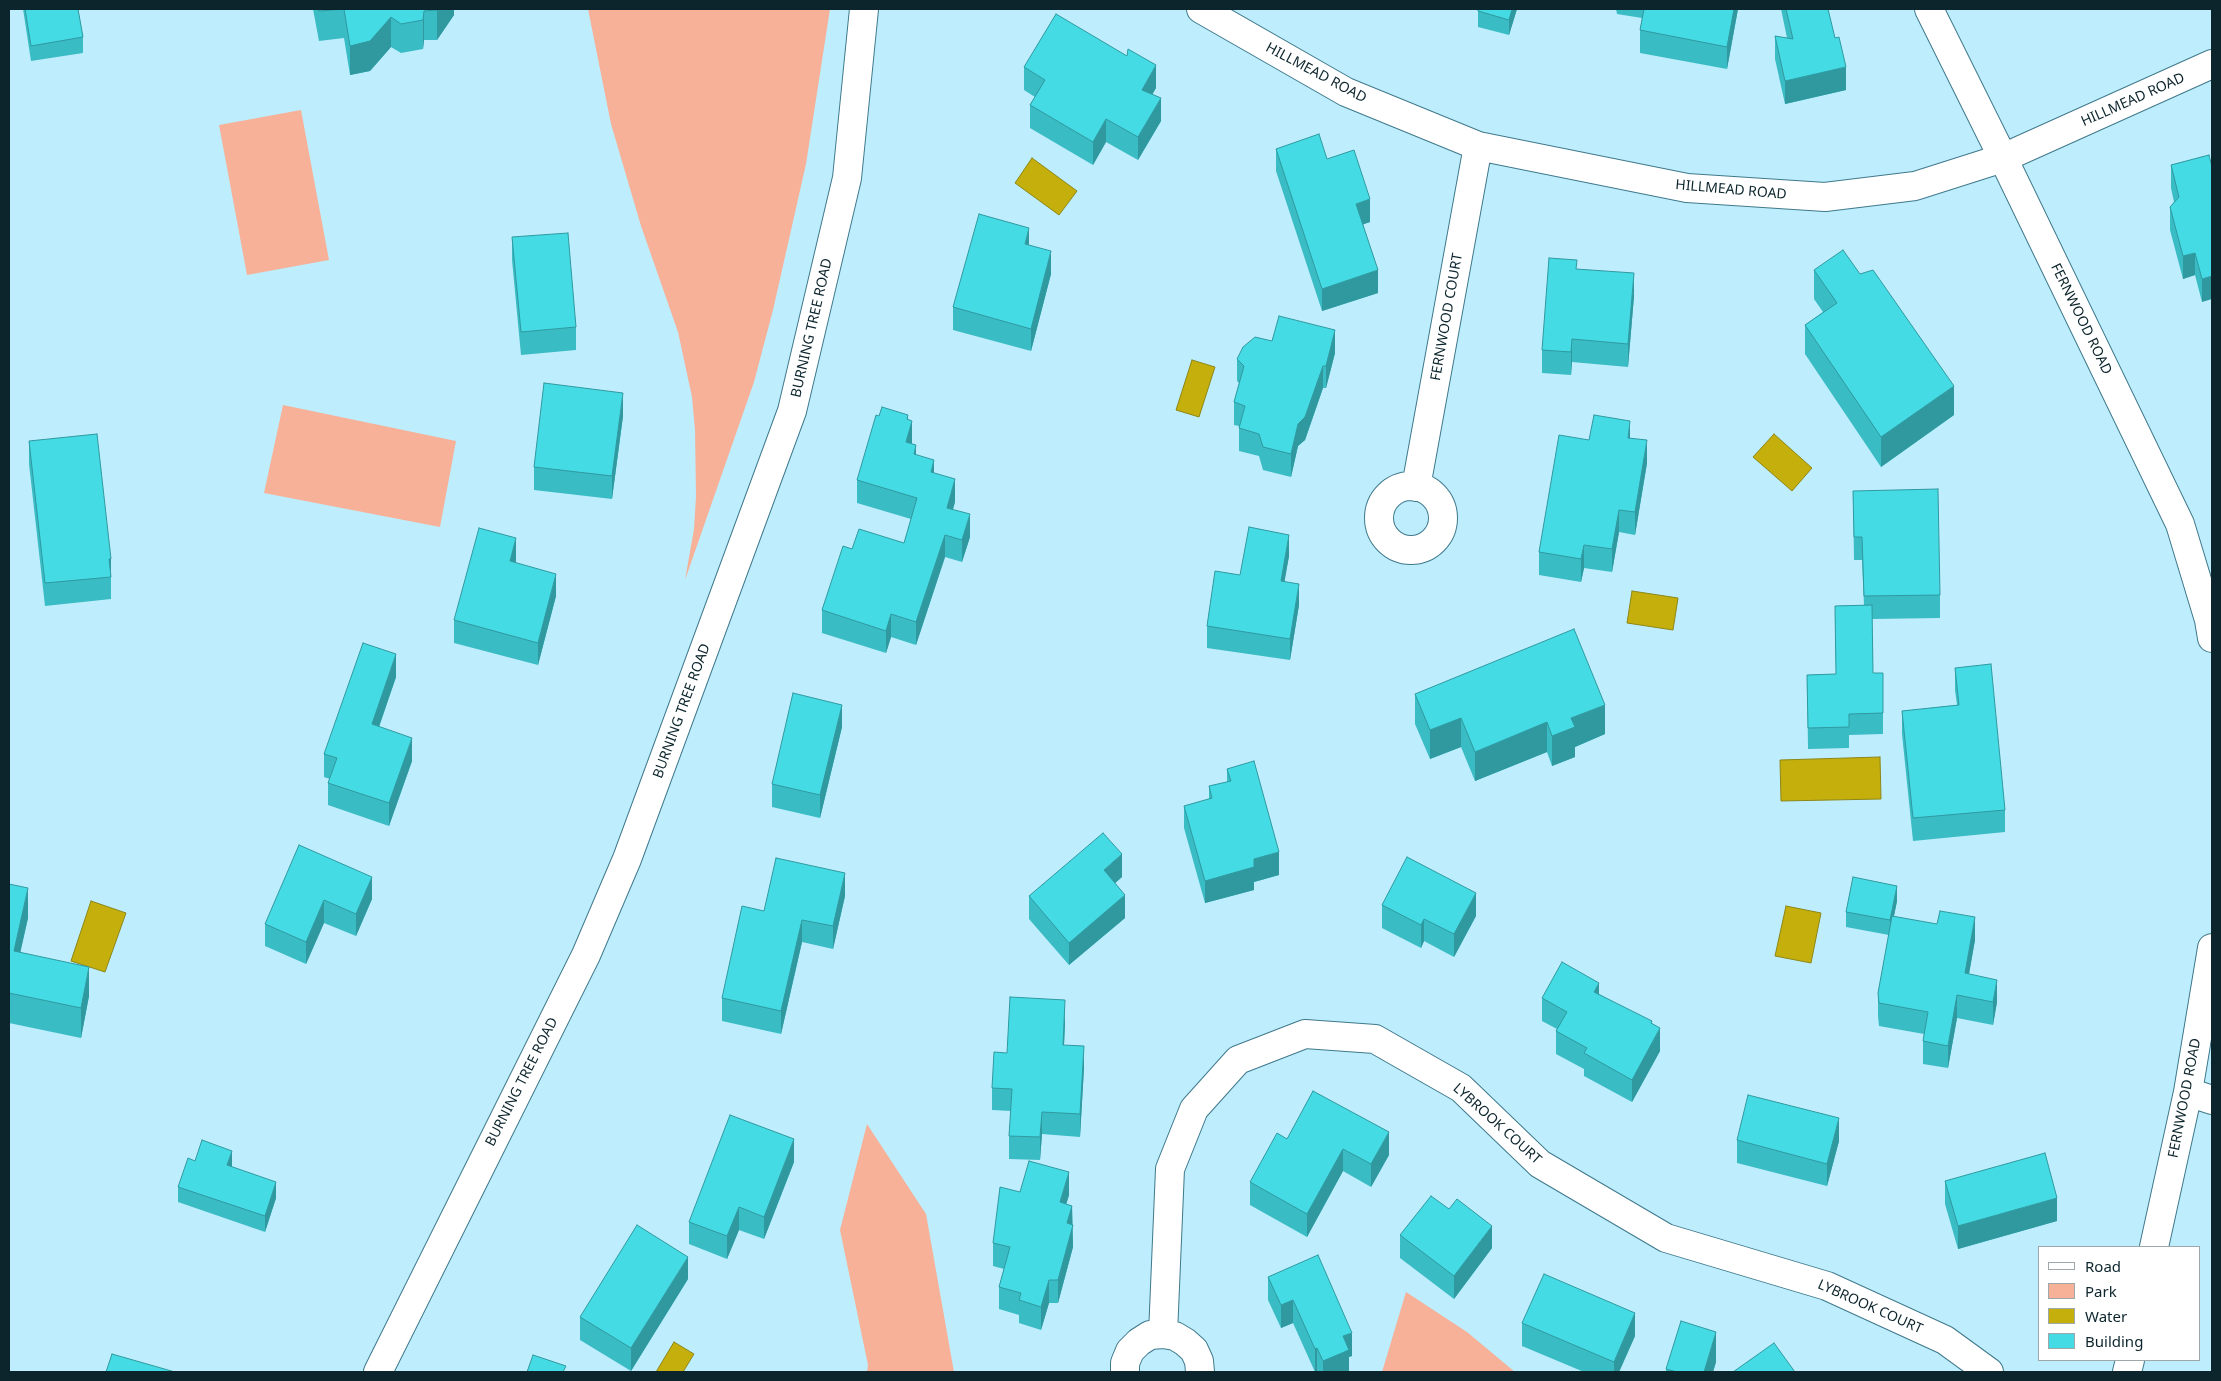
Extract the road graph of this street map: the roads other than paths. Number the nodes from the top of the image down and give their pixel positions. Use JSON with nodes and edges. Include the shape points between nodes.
{"nodes":[{"id":1,"x":864,"y":9,"type":"edge"},
{"id":2,"x":1201,"y":9,"type":"edge"},
{"id":3,"x":1929,"y":9,"type":"edge"},
{"id":4,"x":2212,"y":64,"type":"edge"},
{"id":5,"x":1478,"y":146,"type":"junction"},
{"id":6,"x":2004,"y":158,"type":"junction"},
{"id":7,"x":1416,"y":487,"type":"dead end"},
{"id":8,"x":2212,"y":638,"type":"edge"},
{"id":9,"x":2212,"y":948,"type":"edge"},
{"id":10,"x":2200,"y":1096,"type":"edge"},
{"id":11,"x":2154,"y":1246,"type":"edge"},
{"id":12,"x":1163,"y":1334,"type":"junction"},
{"id":13,"x":378,"y":1372,"type":"edge"},
{"id":14,"x":1125,"y":1372,"type":"edge"},
{"id":15,"x":1200,"y":1372,"type":"edge"},
{"id":16,"x":1989,"y":1372,"type":"edge"}],
"edges":[{"from":1,"to":13,"type":"street","name":"BURNING TREE ROAD","via":[[847,178],[788,421],[624,868],[586,955]]},
{"from":2,"to":5,"type":"street","name":"HILLMEAD ROAD","via":[[1346,92]]},
{"from":3,"to":6,"type":"street","name":"FERNWOOD ROAD"},
{"from":4,"to":6,"type":"street","name":"HILLMEAD ROAD"},
{"from":5,"to":6,"type":"street","name":"HILLMEAD ROAD","via":[[1687,188],[1825,197],[1915,186]]},
{"from":5,"to":7,"type":"street","name":"FERNWOOD COURT"},
{"from":6,"to":8,"type":"street","name":"FERNWOOD ROAD","via":[[2180,524]]},
{"from":9,"to":10,"type":"street","name":"FERNWOOD ROAD"},
{"from":10,"to":11,"type":"street","name":"FERNWOOD ROAD"},
{"from":12,"to":14,"type":"street","via":[[1150,1335],[1130,1351]]},
{"from":12,"to":15,"type":"street","via":[[1180,1338],[1194,1350]]},
{"from":12,"to":16,"type":"street","name":"LYBROOK COURT","via":[[1170,1169],[1194,1109],[1238,1060],[1305,1034],[1376,1039],[1461,1088],[1540,1164],[1666,1238],[1827,1286],[1945,1340]]}]}
